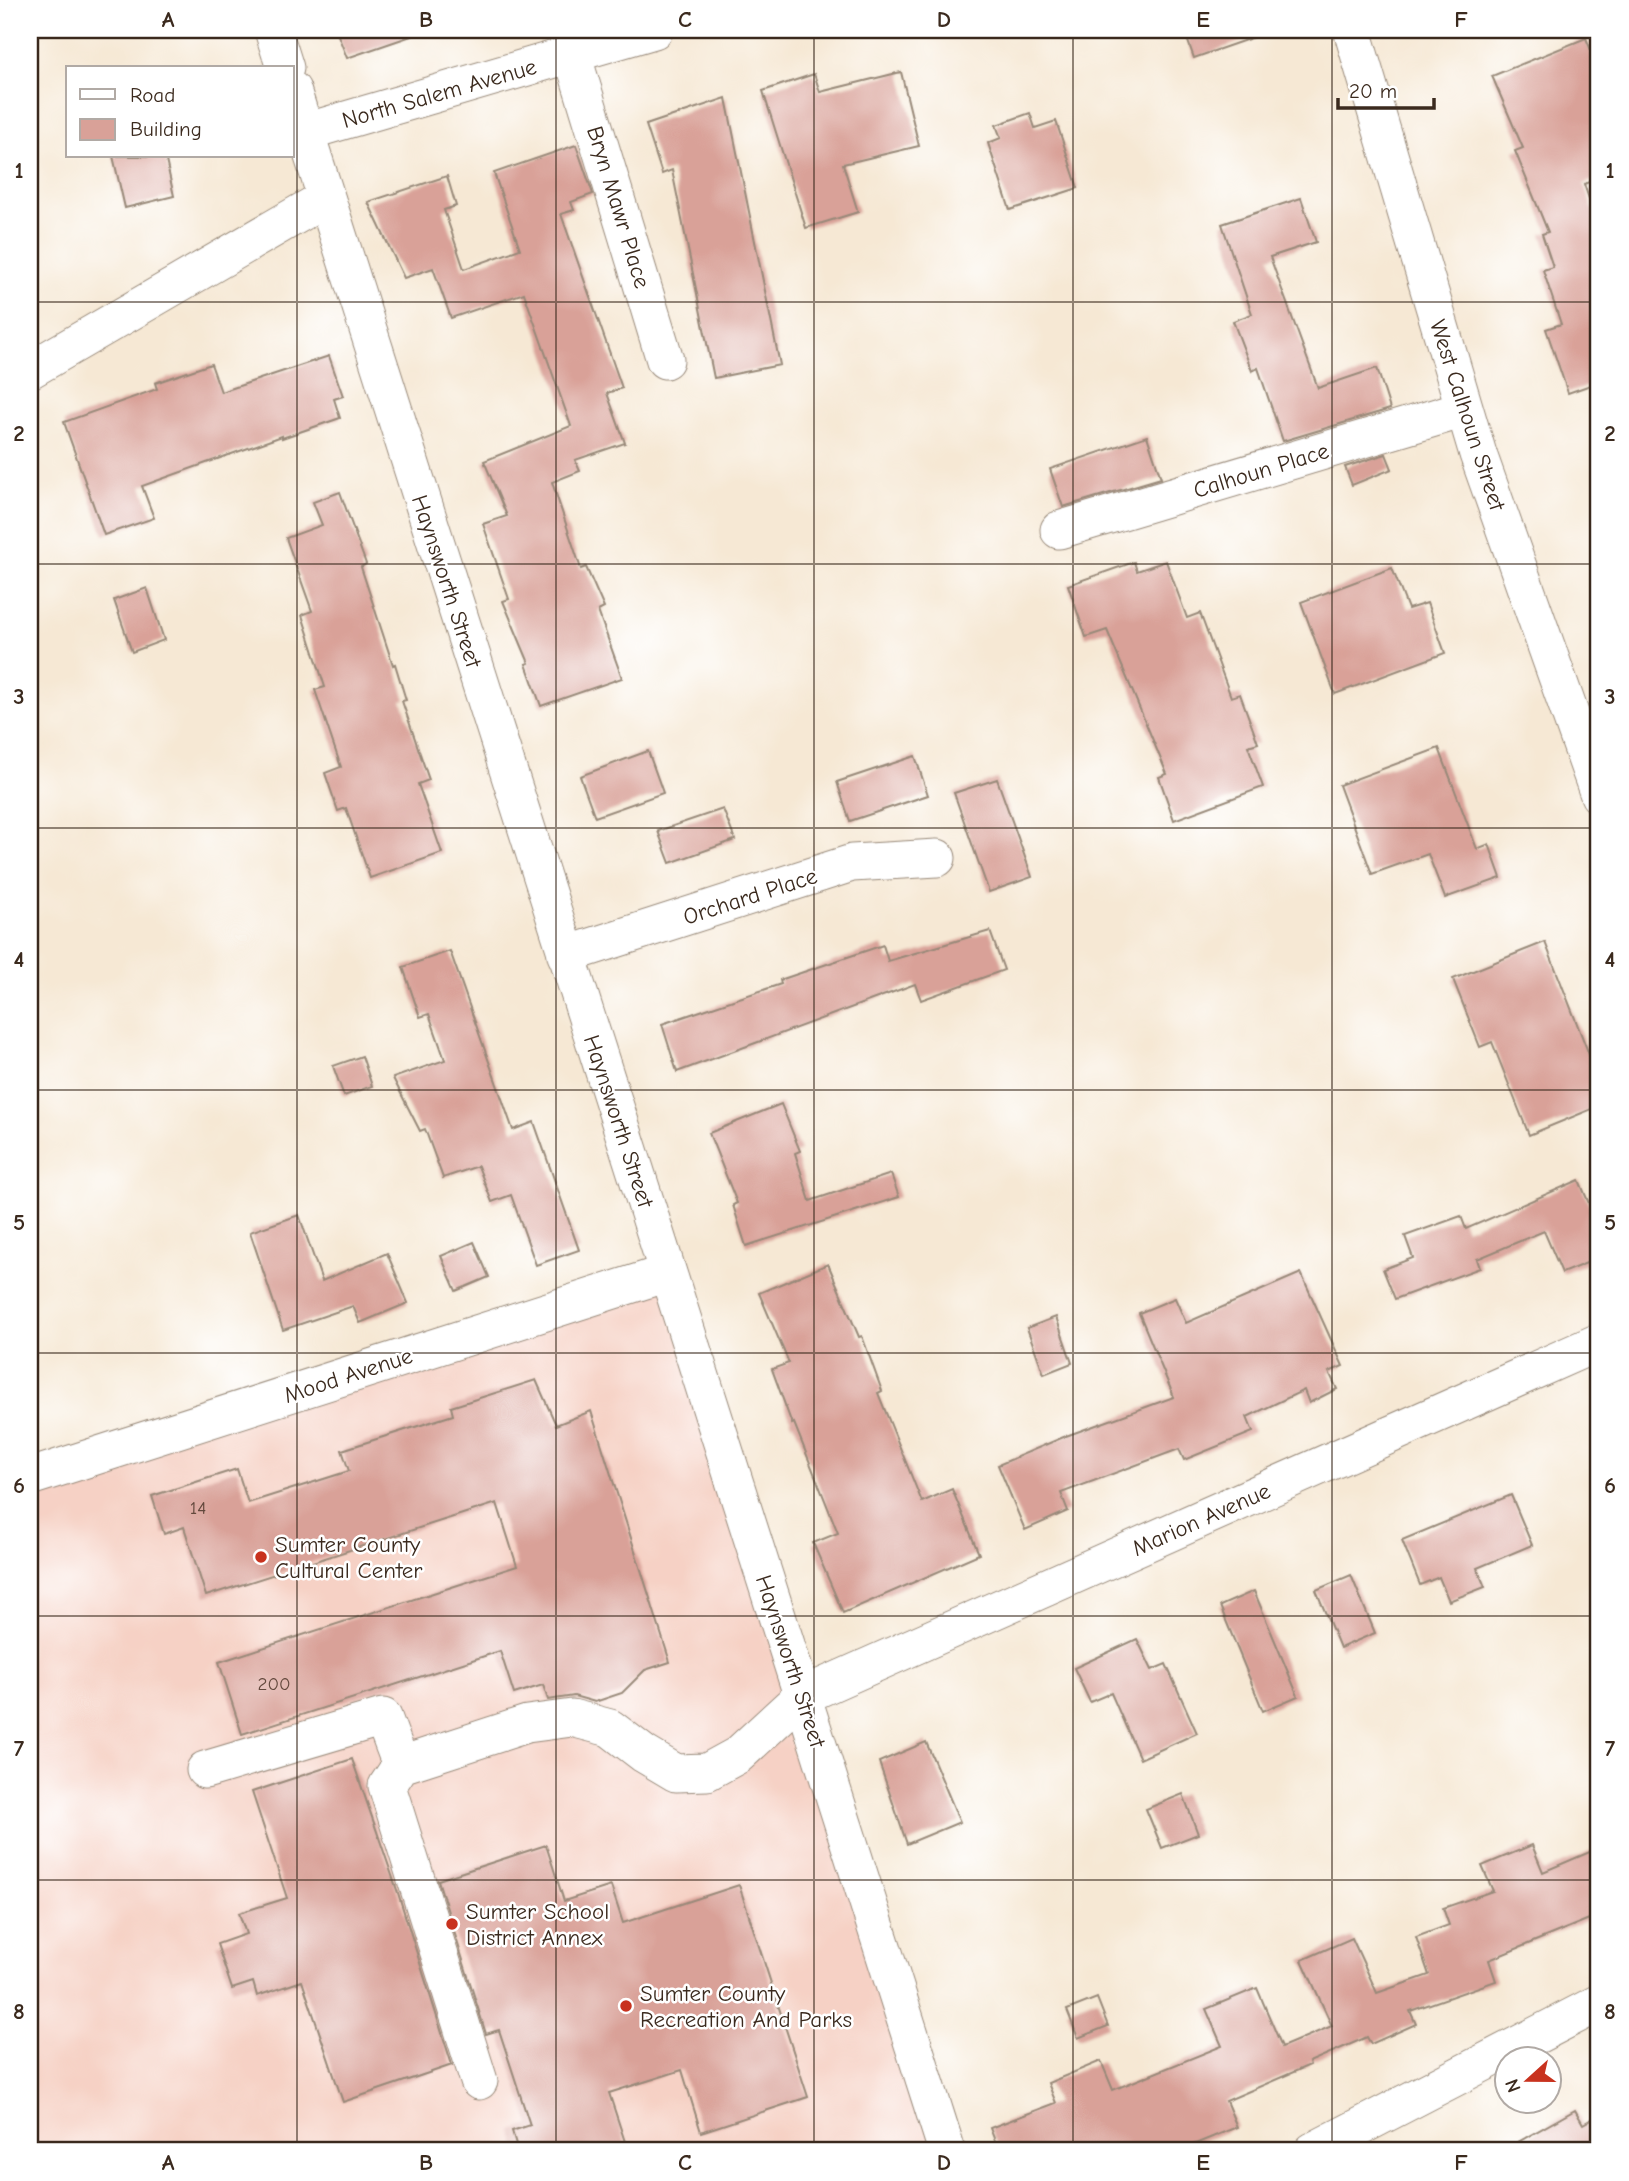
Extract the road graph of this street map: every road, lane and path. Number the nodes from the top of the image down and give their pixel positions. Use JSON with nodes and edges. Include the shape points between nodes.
{"nodes":[{"id":1,"x":273,"y":30,"type":"edge"},
{"id":2,"x":654,"y":30,"type":"edge"},
{"id":3,"x":1352,"y":30,"type":"edge"},
{"id":4,"x":572,"y":54,"type":"junction"},
{"id":5,"x":284,"y":66,"type":"edge"},
{"id":6,"x":294,"y":96,"type":"edge"},
{"id":7,"x":305,"y":132,"type":"junction"},
{"id":8,"x":326,"y":198,"type":"junction"},
{"id":9,"x":665,"y":360,"type":"dead end"},
{"id":10,"x":30,"y":369,"type":"edge"},
{"id":11,"x":1464,"y":409,"type":"junction"},
{"id":12,"x":1059,"y":530,"type":"dead end"},
{"id":13,"x":1599,"y":795,"type":"edge"},
{"id":14,"x":937,"y":858,"type":"dead end"},
{"id":15,"x":566,"y":955,"type":"junction"},
{"id":16,"x":667,"y":1273,"type":"junction"},
{"id":17,"x":1599,"y":1342,"type":"edge"},
{"id":18,"x":30,"y":1477,"type":"edge"},
{"id":19,"x":802,"y":1696,"type":"junction"},
{"id":20,"x":401,"y":1765,"type":"junction"},
{"id":21,"x":205,"y":1770,"type":"dead end"},
{"id":22,"x":1599,"y":2003,"type":"edge"},
{"id":23,"x":479,"y":2081,"type":"dead end"},
{"id":24,"x":947,"y":2151,"type":"edge"},
{"id":25,"x":1313,"y":2151,"type":"edge"}],
"edges":[{"from":1,"to":5,"type":"street"},
{"from":2,"to":4,"type":"street","name":"North Salem Avenue"},
{"from":3,"to":11,"type":"street","name":"West Calhoun Street"},
{"from":4,"to":7,"type":"street","name":"North Salem Avenue"},
{"from":4,"to":9,"type":"street","name":"Bryn Mawr Place"},
{"from":6,"to":7,"type":"street","name":"Haynsworth Street"},
{"from":7,"to":8,"type":"street","name":"Haynsworth Street"},
{"from":8,"to":10,"type":"street"},
{"from":8,"to":15,"type":"street","name":"Haynsworth Street"},
{"from":11,"to":12,"type":"street","name":"Calhoun Place"},
{"from":11,"to":13,"type":"street","name":"West Calhoun Street"},
{"from":14,"to":15,"type":"street","name":"Orchard Place","via":[[852,863]]},
{"from":15,"to":16,"type":"street","name":"Haynsworth Street"},
{"from":16,"to":18,"type":"street","name":"Mood Avenue"},
{"from":16,"to":19,"type":"street","name":"Haynsworth Street"},
{"from":17,"to":19,"type":"street","name":"Marion Avenue"},
{"from":19,"to":20,"type":"street","name":"Marion Avenue","via":[[738,1755],[707,1772],[676,1773],[610,1728],[572,1718],[527,1724]]},
{"from":19,"to":24,"type":"street","name":"Haynsworth Street"},
{"from":20,"to":21,"type":"street","via":[[383,1717]]},
{"from":20,"to":23,"type":"street","via":[[387,1786]]},
{"from":22,"to":25,"type":"street"}]}
